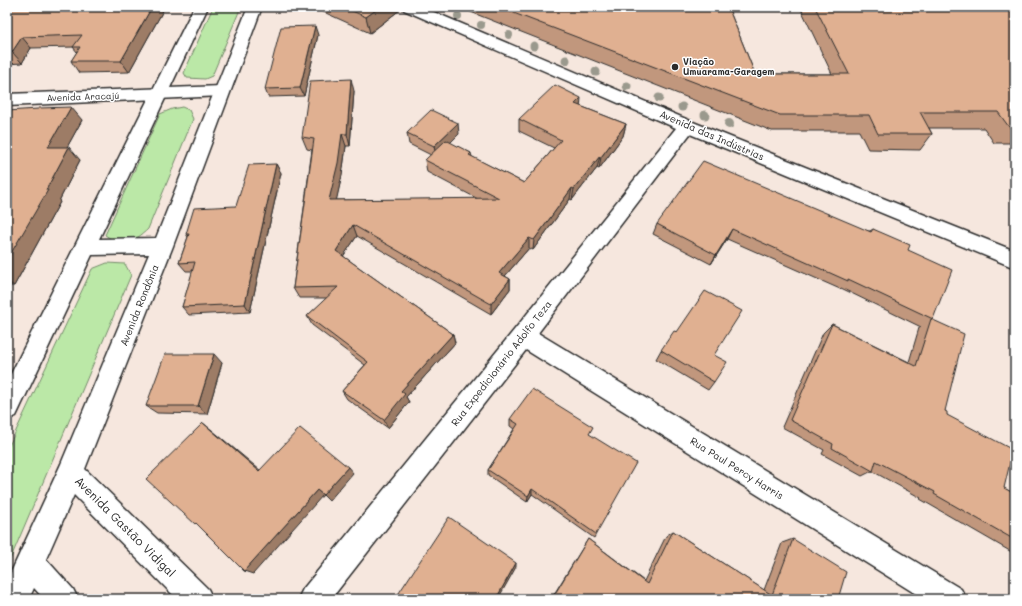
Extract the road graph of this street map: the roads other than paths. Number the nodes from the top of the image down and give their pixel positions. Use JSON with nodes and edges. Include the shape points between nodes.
{"nodes":[{"id":1,"x":201,"y":7,"type":"edge"},
{"id":2,"x":255,"y":7,"type":"edge"},
{"id":3,"x":409,"y":7,"type":"edge"},
{"id":4,"x":222,"y":91,"type":"junction"},
{"id":5,"x":159,"y":93,"type":"junction"},
{"id":6,"x":7,"y":100,"type":"edge"},
{"id":7,"x":688,"y":126,"type":"junction"},
{"id":8,"x":163,"y":246,"type":"junction"},
{"id":9,"x":85,"y":248,"type":"junction"},
{"id":10,"x":1015,"y":260,"type":"edge"},
{"id":11,"x":523,"y":336,"type":"junction"},
{"id":12,"x":7,"y":408,"type":"edge"},
{"id":13,"x":70,"y":473,"type":"junction"},
{"id":14,"x":30,"y":562,"type":"junction"},
{"id":15,"x":14,"y":599,"type":"edge"},
{"id":16,"x":63,"y":599,"type":"edge"},
{"id":17,"x":198,"y":599,"type":"edge"},
{"id":18,"x":313,"y":599,"type":"edge"},
{"id":19,"x":951,"y":599,"type":"edge"}],
"edges":[{"from":1,"to":5,"type":"street"},
{"from":2,"to":4,"type":"street","name":"Avenida Rondônia"},
{"from":3,"to":7,"type":"street","name":"Avenida das Indústrias"},
{"from":4,"to":5,"type":"street","name":"Avenida Aracajú"},
{"from":4,"to":8,"type":"street","name":"Avenida Rondônia"},
{"from":5,"to":6,"type":"street","name":"Avenida Aracajú"},
{"from":5,"to":9,"type":"street"},
{"from":7,"to":10,"type":"street","name":"Avenida das Indústrias"},
{"from":7,"to":11,"type":"street","name":"Rua Expedicionário Adolfo Teza"},
{"from":8,"to":9,"type":"street"},
{"from":8,"to":13,"type":"street","name":"Avenida Rondônia"},
{"from":9,"to":12,"type":"street"},
{"from":11,"to":18,"type":"street","name":"Rua Expedicionário Adolfo Teza"},
{"from":11,"to":19,"type":"street","name":"Rua Paul Percy Harris"},
{"from":13,"to":14,"type":"street","name":"Avenida Rondônia"},
{"from":13,"to":17,"type":"street","name":"Avenida Gastão Vidigal"},
{"from":14,"to":15,"type":"street","name":"Avenida Rondônia"},
{"from":14,"to":16,"type":"street"}]}
